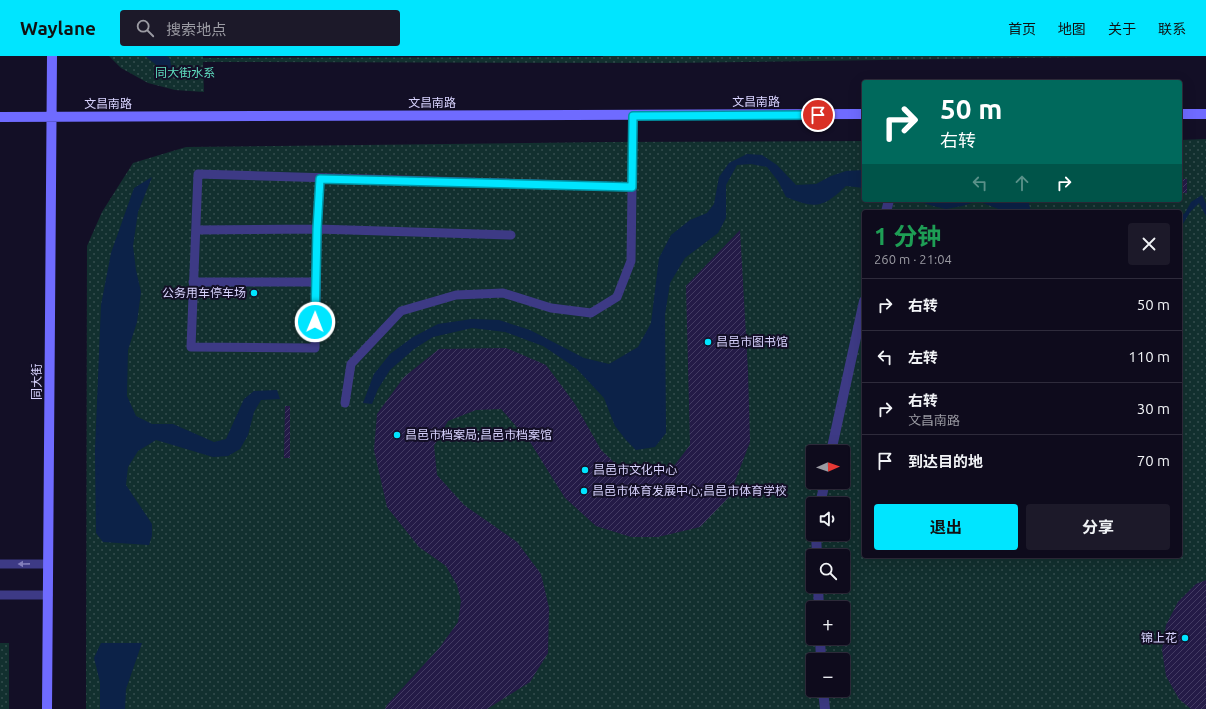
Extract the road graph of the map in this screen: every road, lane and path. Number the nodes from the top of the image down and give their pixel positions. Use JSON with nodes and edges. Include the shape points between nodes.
{"nodes":[{"id":1,"x":52,"y":56,"type":"edge"},
{"id":2,"x":862,"y":114,"type":"edge"},
{"id":3,"x":1182,"y":114,"type":"edge"},
{"id":4,"x":1206,"y":114,"type":"edge"},
{"id":5,"x":633,"y":116,"type":"junction"},
{"id":6,"x":0,"y":117,"type":"edge"},
{"id":7,"x":52,"y":117,"type":"junction"},
{"id":8,"x":320,"y":179,"type":"junction"},
{"id":9,"x":632,"y":187,"type":"junction"},
{"id":10,"x":317,"y":229,"type":"junction"},
{"id":11,"x":196,"y":230,"type":"junction"},
{"id":12,"x":511,"y":235,"type":"dead end"},
{"id":13,"x":193,"y":282,"type":"junction"},
{"id":14,"x":316,"y":282,"type":"junction"},
{"id":15,"x":862,"y":310,"type":"edge"},
{"id":16,"x":345,"y":404,"type":"dead end"},
{"id":17,"x":833,"y":445,"type":"edge"},
{"id":18,"x":0,"y":564,"type":"edge"},
{"id":19,"x":48,"y":564,"type":"junction"},
{"id":20,"x":0,"y":595,"type":"edge"},
{"id":21,"x":48,"y":595,"type":"junction"},
{"id":22,"x":824,"y":697,"type":"edge"},
{"id":23,"x":47,"y":709,"type":"edge"},
{"id":24,"x":825,"y":709,"type":"edge"}],
"edges":[{"from":1,"to":7,"type":"street","name":"同大街"},
{"from":2,"to":5,"type":"street","name":"文昌南路"},
{"from":3,"to":4,"type":"street"},
{"from":5,"to":7,"type":"street","name":"文昌南路"},
{"from":5,"to":9,"type":"lane"},
{"from":6,"to":7,"type":"street","name":"文昌南路"},
{"from":7,"to":19,"type":"street","name":"同大街"},
{"from":8,"to":9,"type":"lane"},
{"from":8,"to":10,"type":"lane"},
{"from":8,"to":11,"type":"lane","via":[[198,174]]},
{"from":9,"to":16,"type":"lane","via":[[631,262],[617,297],[591,313],[551,308],[503,293],[456,295],[401,311],[351,364]]},
{"from":10,"to":11,"type":"lane"},
{"from":10,"to":12,"type":"lane"},
{"from":10,"to":14,"type":"lane"},
{"from":11,"to":13,"type":"lane"},
{"from":13,"to":14,"type":"lane"},
{"from":13,"to":14,"type":"lane","via":[[191,347],[315,348]]},
{"from":15,"to":17,"type":"street"},
{"from":19,"to":18,"type":"lane","one_way":true},
{"from":19,"to":21,"type":"street","name":"同大街"},
{"from":20,"to":21,"type":"lane"},
{"from":21,"to":23,"type":"street","name":"同大街"},
{"from":22,"to":24,"type":"street"}]}
